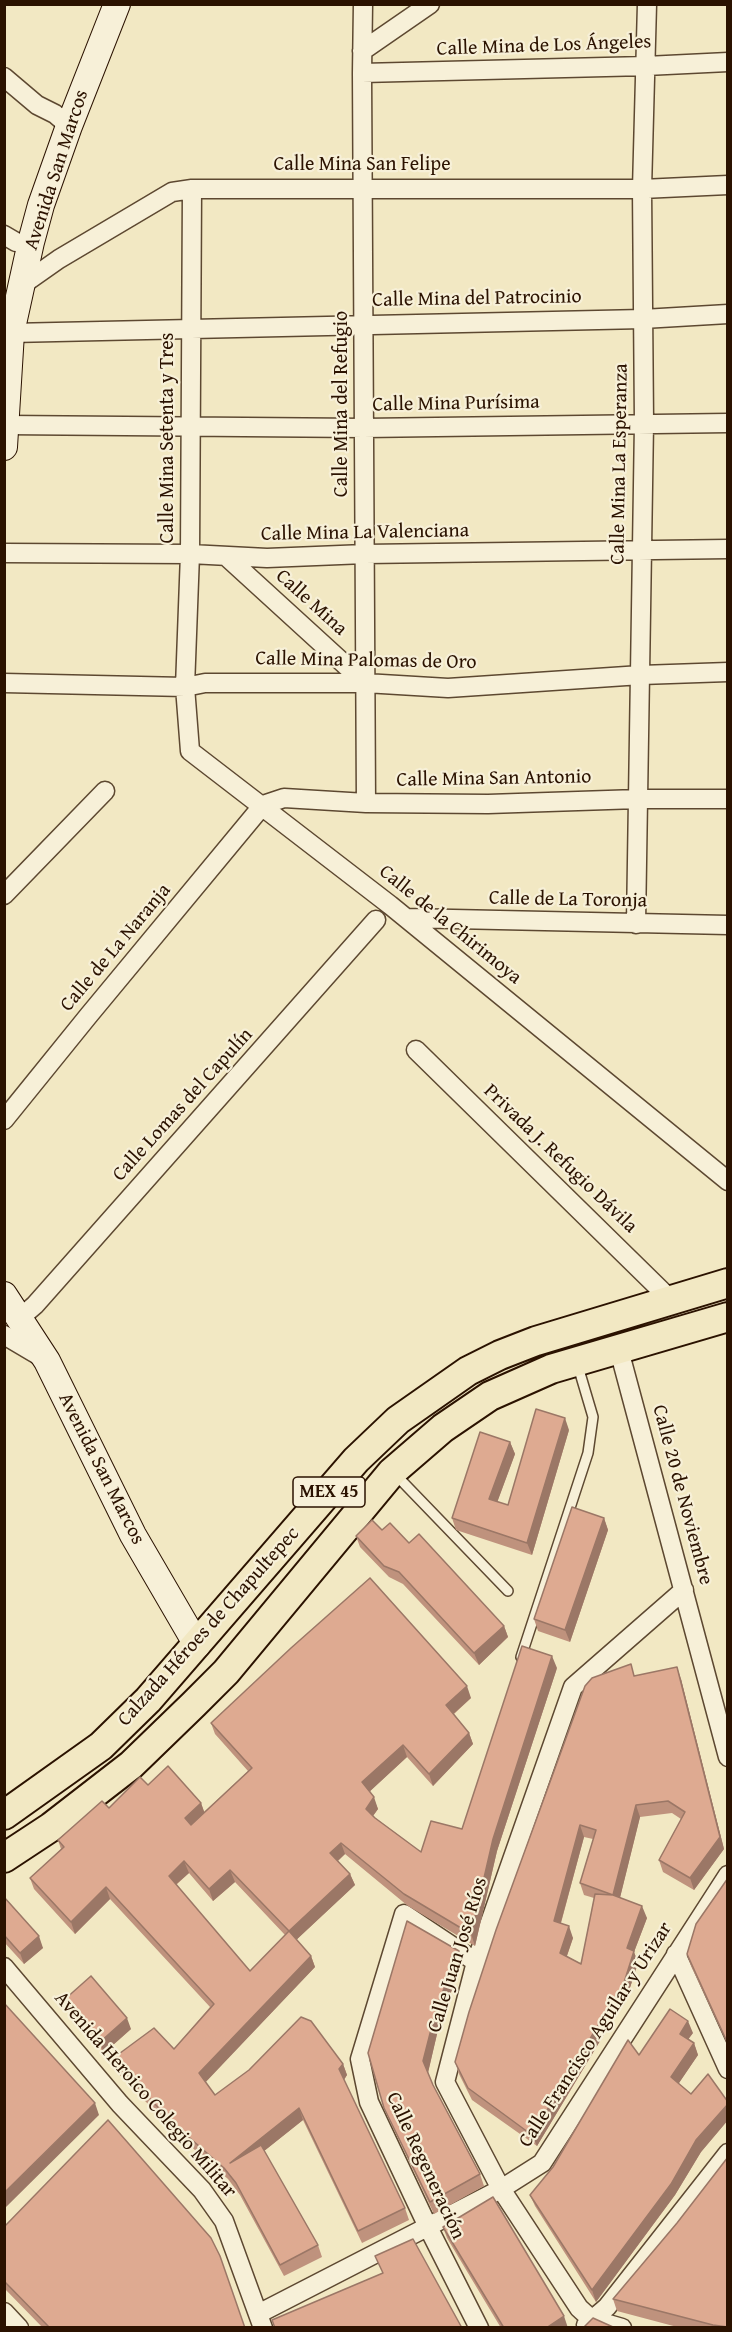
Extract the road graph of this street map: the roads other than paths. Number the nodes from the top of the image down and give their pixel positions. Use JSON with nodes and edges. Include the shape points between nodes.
{"nodes":[{"id":1,"x":102,"y":4,"type":"edge"},
{"id":2,"x":117,"y":4,"type":"edge"},
{"id":3,"x":363,"y":4,"type":"edge"},
{"id":4,"x":430,"y":4,"type":"edge"},
{"id":5,"x":647,"y":4,"type":"edge"},
{"id":6,"x":362,"y":51,"type":"junction"},
{"id":7,"x":728,"y":62,"type":"edge"},
{"id":8,"x":646,"y":66,"type":"junction"},
{"id":9,"x":362,"y":73,"type":"junction"},
{"id":10,"x":4,"y":77,"type":"edge"},
{"id":11,"x":62,"y":120,"type":"junction"},
{"id":12,"x":728,"y":185,"type":"edge"},
{"id":13,"x":363,"y":187,"type":"junction"},
{"id":14,"x":192,"y":189,"type":"junction"},
{"id":15,"x":642,"y":189,"type":"junction"},
{"id":16,"x":10,"y":238,"type":"edge"},
{"id":17,"x":13,"y":291,"type":"edge"},
{"id":18,"x":728,"y":314,"type":"edge"},
{"id":19,"x":644,"y":319,"type":"junction"},
{"id":20,"x":365,"y":324,"type":"junction"},
{"id":21,"x":190,"y":328,"type":"junction"},
{"id":22,"x":11,"y":333,"type":"junction"},
{"id":23,"x":644,"y":423,"type":"junction"},
{"id":24,"x":728,"y":423,"type":"edge"},
{"id":25,"x":189,"y":426,"type":"junction"},
{"id":26,"x":364,"y":428,"type":"junction"},
{"id":27,"x":5,"y":436,"type":"edge"},
{"id":28,"x":728,"y":549,"type":"edge"},
{"id":29,"x":641,"y":551,"type":"junction"},
{"id":30,"x":4,"y":553,"type":"edge"},
{"id":31,"x":190,"y":554,"type":"junction"},
{"id":32,"x":365,"y":554,"type":"junction"},
{"id":33,"x":227,"y":557,"type":"junction"},
{"id":34,"x":728,"y":672,"type":"edge"},
{"id":35,"x":641,"y":675,"type":"junction"},
{"id":36,"x":365,"y":682,"type":"junction"},
{"id":37,"x":4,"y":683,"type":"edge"},
{"id":38,"x":185,"y":687,"type":"junction"},
{"id":39,"x":105,"y":791,"type":"dead end"},
{"id":40,"x":638,"y":799,"type":"junction"},
{"id":41,"x":728,"y":799,"type":"edge"},
{"id":42,"x":366,"y":803,"type":"junction"},
{"id":43,"x":263,"y":806,"type":"junction"},
{"id":44,"x":4,"y":895,"type":"edge"},
{"id":45,"x":406,"y":918,"type":"junction"},
{"id":46,"x":376,"y":920,"type":"dead end"},
{"id":47,"x":636,"y":924,"type":"junction"},
{"id":48,"x":728,"y":925,"type":"edge"},
{"id":49,"x":416,"y":1050,"type":"dead end"},
{"id":50,"x":4,"y":1120,"type":"edge"},
{"id":51,"x":728,"y":1181,"type":"edge"},
{"id":52,"x":728,"y":1283,"type":"edge"},
{"id":53,"x":4,"y":1295,"type":"edge"},
{"id":54,"x":671,"y":1300,"type":"junction"},
{"id":55,"x":728,"y":1317,"type":"edge"},
{"id":56,"x":12,"y":1326,"type":"edge"},
{"id":57,"x":620,"y":1350,"type":"junction"},
{"id":58,"x":577,"y":1361,"type":"junction"},
{"id":59,"x":392,"y":1472,"type":"junction"},
{"id":60,"x":684,"y":1590,"type":"junction"},
{"id":61,"x":508,"y":1591,"type":"dead end"},
{"id":62,"x":196,"y":1645,"type":"junction"},
{"id":63,"x":517,"y":1669,"type":"edge"},
{"id":64,"x":728,"y":1757,"type":"edge"},
{"id":65,"x":4,"y":1815,"type":"edge"},
{"id":66,"x":4,"y":1858,"type":"edge"},
{"id":67,"x":728,"y":1875,"type":"edge"},
{"id":68,"x":676,"y":1954,"type":"junction"},
{"id":69,"x":476,"y":1962,"type":"junction"},
{"id":70,"x":4,"y":1967,"type":"edge"},
{"id":71,"x":728,"y":2069,"type":"edge"},
{"id":72,"x":728,"y":2153,"type":"edge"},
{"id":73,"x":501,"y":2189,"type":"junction"},
{"id":74,"x":428,"y":2228,"type":"junction"},
{"id":75,"x":4,"y":2312,"type":"edge"},
{"id":76,"x":260,"y":2321,"type":"edge"},
{"id":77,"x":588,"y":2323,"type":"edge"},
{"id":78,"x":20,"y":2328,"type":"edge"},
{"id":79,"x":478,"y":2328,"type":"edge"},
{"id":80,"x":622,"y":2328,"type":"edge"}],
"edges":[{"from":1,"to":11,"type":"main road","name":"Avenida San Marcos"},
{"from":2,"to":11,"type":"main road","name":"Avenida San Marcos"},
{"from":3,"to":6,"type":"street","name":"Calle Mina del Refugio"},
{"from":4,"to":6,"type":"street"},
{"from":5,"to":8,"type":"street","name":"Calle Mina La Esperanza"},
{"from":6,"to":9,"type":"street","name":"Calle Mina del Refugio"},
{"from":7,"to":8,"type":"street","name":"Calle Mina de Los Ángeles"},
{"from":8,"to":9,"type":"street","name":"Calle Mina de Los Ángeles"},
{"from":8,"to":15,"type":"street","name":"Calle Mina La Esperanza"},
{"from":9,"to":13,"type":"street","name":"Calle Mina del Refugio"},
{"from":10,"to":11,"type":"street"},
{"from":11,"to":16,"type":"main road","name":"Avenida San Marcos"},
{"from":11,"to":17,"type":"main road","name":"Avenida San Marcos","via":[[41,205]]},
{"from":12,"to":15,"type":"street","name":"Calle Mina San Felipe"},
{"from":13,"to":14,"type":"street","name":"Calle Mina San Felipe"},
{"from":13,"to":15,"type":"street","name":"Calle Mina San Felipe"},
{"from":13,"to":20,"type":"street","name":"Calle Mina del Refugio"},
{"from":14,"to":17,"type":"street","name":"Calle Mina San Felipe","via":[[172,192]]},
{"from":14,"to":21,"type":"street","name":"Calle Mina Setenta y Tres"},
{"from":15,"to":19,"type":"street","name":"Calle Mina La Esperanza"},
{"from":16,"to":17,"type":"main road","name":"Avenida San Marcos"},
{"from":17,"to":22,"type":"main road","name":"Avenida San Marcos"},
{"from":18,"to":19,"type":"street","name":"Calle Mina del Patrocinio"},
{"from":19,"to":20,"type":"street","name":"Calle Mina del Patrocinio"},
{"from":19,"to":23,"type":"street","name":"Calle Mina La Esperanza"},
{"from":20,"to":21,"type":"street","name":"Calle Mina del Patrocinio"},
{"from":20,"to":26,"type":"street","name":"Calle Mina del Refugio"},
{"from":21,"to":22,"type":"street","name":"Calle Mina del Patrocinio"},
{"from":21,"to":25,"type":"street","name":"Calle Mina Setenta y Tres"},
{"from":22,"to":27,"type":"main road","name":"Avenida San Marcos"},
{"from":23,"to":24,"type":"street","name":"Calle Mina Purísima"},
{"from":23,"to":26,"type":"street","name":"Calle Mina Purísima"},
{"from":23,"to":29,"type":"street","name":"Calle Mina La Esperanza"},
{"from":25,"to":26,"type":"street","name":"Calle Mina Purísima"},
{"from":25,"to":27,"type":"street","name":"Calle Mina Purísima"},
{"from":25,"to":31,"type":"street","name":"Calle Mina Setenta y Tres"},
{"from":26,"to":32,"type":"street","name":"Calle Mina del Refugio"},
{"from":28,"to":29,"type":"street","name":"Calle Mina La Valenciana"},
{"from":29,"to":32,"type":"street","name":"Calle Mina La Valenciana"},
{"from":29,"to":35,"type":"street","name":"Calle Mina La Esperanza"},
{"from":30,"to":31,"type":"street","name":"Calle Mina La Valenciana"},
{"from":31,"to":33,"type":"street","name":"Calle Mina La Valenciana"},
{"from":31,"to":38,"type":"street","name":"Calle Mina Setenta y Tres"},
{"from":32,"to":33,"type":"street","name":"Calle Mina La Valenciana"},
{"from":32,"to":36,"type":"street","name":"Calle Mina del Refugio"},
{"from":33,"to":36,"type":"street","name":"Calle Mina"},
{"from":34,"to":35,"type":"street","name":"Calle Mina Palomas de Oro"},
{"from":35,"to":36,"type":"street","name":"Calle Mina Palomas de Oro","via":[[448,688]]},
{"from":35,"to":40,"type":"street","name":"Calle Mina La Esperanza"},
{"from":36,"to":38,"type":"street","name":"Calle Mina Palomas de Oro","via":[[205,683]]},
{"from":36,"to":42,"type":"street","name":"Calle Mina del Refugio"},
{"from":37,"to":38,"type":"street","name":"Calle Mina Palomas de Oro"},
{"from":38,"to":43,"type":"street","name":"Calle de la Chirimoya","via":[[190,750]]},
{"from":39,"to":44,"type":"street"},
{"from":40,"to":41,"type":"street","name":"Calle Mina San Antonio"},
{"from":40,"to":42,"type":"street","name":"Calle Mina San Antonio"},
{"from":40,"to":47,"type":"street","name":"Calle Mina La Esperanza"},
{"from":42,"to":43,"type":"street","name":"Calle Mina San Antonio","via":[[284,798]]},
{"from":43,"to":45,"type":"street","name":"Calle de la Chirimoya"},
{"from":43,"to":50,"type":"street","name":"Calle de La Naranja"},
{"from":45,"to":47,"type":"street","name":"Calle de La Toronja"},
{"from":45,"to":51,"type":"street","name":"Calle de la Chirimoya"},
{"from":46,"to":56,"type":"street","name":"Calle Lomas del Capulín"},
{"from":47,"to":48,"type":"street","name":"Calle de La Toronja"},
{"from":49,"to":54,"type":"street","name":"Privada J. Refugio Dávila"},
{"from":52,"to":54,"type":"main road","name":"Calzada Héroes de Chapultepec","number":"MEX 45"},
{"from":53,"to":56,"type":"main road","name":"Avenida San Marcos"},
{"from":54,"to":62,"type":"main road","name":"Calzada Héroes de Chapultepec","number":"MEX 45","via":[[500,1355],[468,1371],[398,1420],[357,1460]]},
{"from":55,"to":57,"type":"main road","name":"Calzada Héroes de Chapultepec","number":"MEX 45"},
{"from":56,"to":62,"type":"main road","name":"Avenida San Marcos","via":[[47,1361],[133,1535]]},
{"from":57,"to":58,"type":"main road","name":"Calzada Héroes de Chapultepec","number":"MEX 45"},
{"from":57,"to":60,"type":"street","name":"Calle 20 de Noviembre"},
{"from":58,"to":59,"type":"main road","name":"Calzada Héroes de Chapultepec","number":"MEX 45","via":[[490,1396],[443,1428]]},
{"from":58,"to":63,"type":"lane","via":[[593,1417],[588,1453]]},
{"from":59,"to":61,"type":"lane"},
{"from":59,"to":66,"type":"main road","name":"Calzada Héroes de Chapultepec","number":"MEX 45","via":[[226,1672],[194,1704],[131,1765]]},
{"from":60,"to":64,"type":"street","name":"Calle 20 de Noviembre"},
{"from":60,"to":69,"type":"street","name":"Calle Juan José Ríos","via":[[573,1687]]},
{"from":62,"to":65,"type":"main road","name":"Calzada Héroes de Chapultepec","number":"MEX 45","via":[[101,1746]]},
{"from":67,"to":68,"type":"street","name":"Calle Francisco Aguilar y Urizar"},
{"from":68,"to":71,"type":"street"},
{"from":68,"to":73,"type":"street","name":"Calle Francisco Aguilar y Urizar","via":[[542,2163]]},
{"from":69,"to":73,"type":"street","name":"Calle Juan José Ríos","via":[[445,2082]]},
{"from":69,"to":74,"type":"street","name":"Calle Regeneración","via":[[404,1914],[360,2059],[369,2102]]},
{"from":70,"to":76,"type":"street","name":"Avenida Heroico Colegio Militar","via":[[120,2104],[202,2190],[224,2221]]},
{"from":72,"to":77,"type":"street","via":[[607,2307]]},
{"from":73,"to":74,"type":"street","name":"Calle Francisco Aguilar y Urizar"},
{"from":73,"to":77,"type":"street","name":"Calle Juan José Ríos"},
{"from":74,"to":76,"type":"street","name":"Calle Francisco Aguilar y Urizar"},
{"from":74,"to":79,"type":"street","name":"Calle Regeneración"},
{"from":75,"to":78,"type":"street"},
{"from":77,"to":80,"type":"street"}]}
